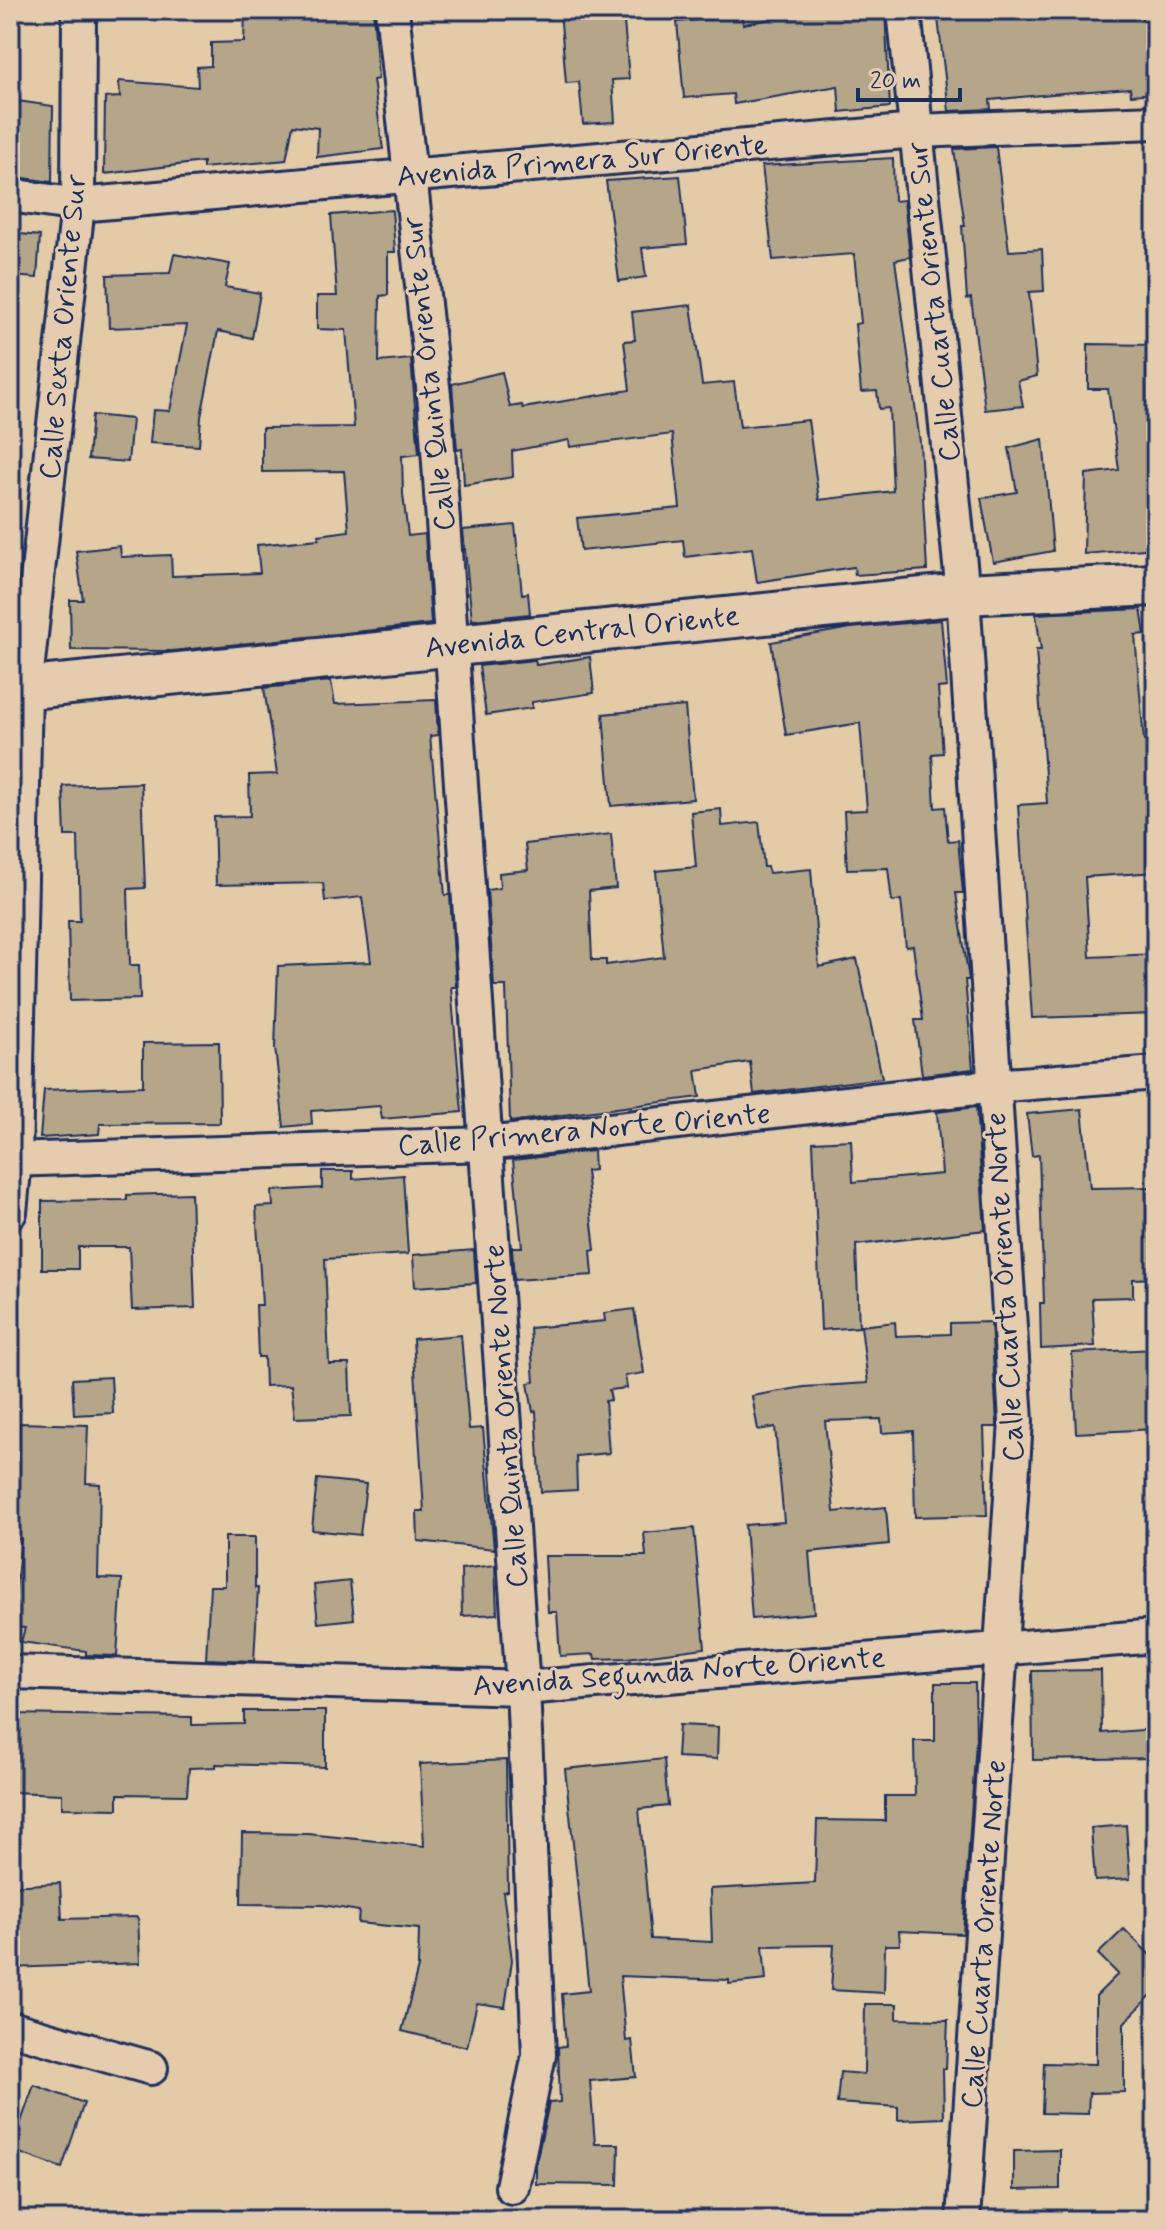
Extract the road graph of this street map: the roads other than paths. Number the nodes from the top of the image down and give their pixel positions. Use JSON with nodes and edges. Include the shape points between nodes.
{"nodes":[{"id":1,"x":79,"y":10,"type":"edge"},
{"id":2,"x":392,"y":10,"type":"edge"},
{"id":3,"x":904,"y":10,"type":"edge"},
{"id":4,"x":1156,"y":122,"type":"edge"},
{"id":5,"x":916,"y":131,"type":"junction"},
{"id":6,"x":407,"y":175,"type":"junction"},
{"id":7,"x":10,"y":195,"type":"edge"},
{"id":8,"x":78,"y":205,"type":"junction"},
{"id":9,"x":1156,"y":585,"type":"edge"},
{"id":10,"x":963,"y":594,"type":"junction"},
{"id":11,"x":453,"y":643,"type":"junction"},
{"id":12,"x":17,"y":690,"type":"edge"},
{"id":13,"x":1156,"y":1073,"type":"edge"},
{"id":14,"x":994,"y":1086,"type":"junction"},
{"id":15,"x":486,"y":1144,"type":"junction"},
{"id":16,"x":12,"y":1160,"type":"edge"},
{"id":17,"x":10,"y":1212,"type":"edge"},
{"id":18,"x":1156,"y":1636,"type":"edge"},
{"id":19,"x":1004,"y":1647,"type":"junction"},
{"id":20,"x":10,"y":1672,"type":"edge"},
{"id":21,"x":523,"y":1688,"type":"junction"},
{"id":22,"x":10,"y":2028,"type":"edge"},
{"id":23,"x":151,"y":2068,"type":"dead end"},
{"id":24,"x":512,"y":2187,"type":"dead end"},
{"id":25,"x":963,"y":2220,"type":"edge"}],
"edges":[{"from":1,"to":8,"type":"street","name":"Calle Sexta Oriente Sur"},
{"from":2,"to":6,"type":"street","name":"Calle Quinta Oriente Sur"},
{"from":3,"to":5,"type":"street","name":"Calle Cuarta Oriente Sur"},
{"from":4,"to":5,"type":"street","name":"Avenida Primera Sur Oriente"},
{"from":5,"to":6,"type":"street","name":"Avenida Primera Sur Oriente"},
{"from":5,"to":10,"type":"street","name":"Calle Cuarta Oriente Sur"},
{"from":6,"to":8,"type":"street","name":"Avenida Primera Sur Oriente"},
{"from":6,"to":11,"type":"street","name":"Calle Quinta Oriente Sur","via":[[435,405]]},
{"from":7,"to":8,"type":"street","name":"Avenida Primera Sur Oriente"},
{"from":8,"to":12,"type":"street","name":"Calle Sexta Oriente Sur"},
{"from":9,"to":10,"type":"street","name":"Avenida Central Oriente"},
{"from":10,"to":11,"type":"street","name":"Avenida Central Oriente"},
{"from":10,"to":14,"type":"street","name":"Calle Cuarta Oriente Norte"},
{"from":11,"to":12,"type":"street","name":"Avenida Central Oriente"},
{"from":11,"to":15,"type":"street","name":"Calle Quinta Oriente Norte"},
{"from":12,"to":16,"type":"street","name":"Calle Sexta Oriente Sur"},
{"from":13,"to":14,"type":"street","name":"Calle Primera Norte Oriente"},
{"from":14,"to":15,"type":"street","name":"Calle Primera Norte Oriente"},
{"from":14,"to":19,"type":"street","name":"Calle Cuarta Oriente Norte","via":[[1016,1421]]},
{"from":15,"to":16,"type":"street","name":"Calle Primera Norte Oriente"},
{"from":15,"to":21,"type":"street","name":"Calle Quinta Oriente Norte"},
{"from":16,"to":17,"type":"street","name":"Calle Sexta Oriente Sur"},
{"from":18,"to":19,"type":"street","name":"Avenida Segunda Norte Oriente"},
{"from":19,"to":21,"type":"street","name":"Avenida Segunda Norte Oriente"},
{"from":19,"to":25,"type":"street","name":"Calle Cuarta Oriente Norte"},
{"from":20,"to":21,"type":"street","name":"Avenida Segunda Norte Oriente"},
{"from":21,"to":24,"type":"street","name":"Calle Quinta Oriente Norte","via":[[539,2055]]},
{"from":22,"to":23,"type":"street"}]}
